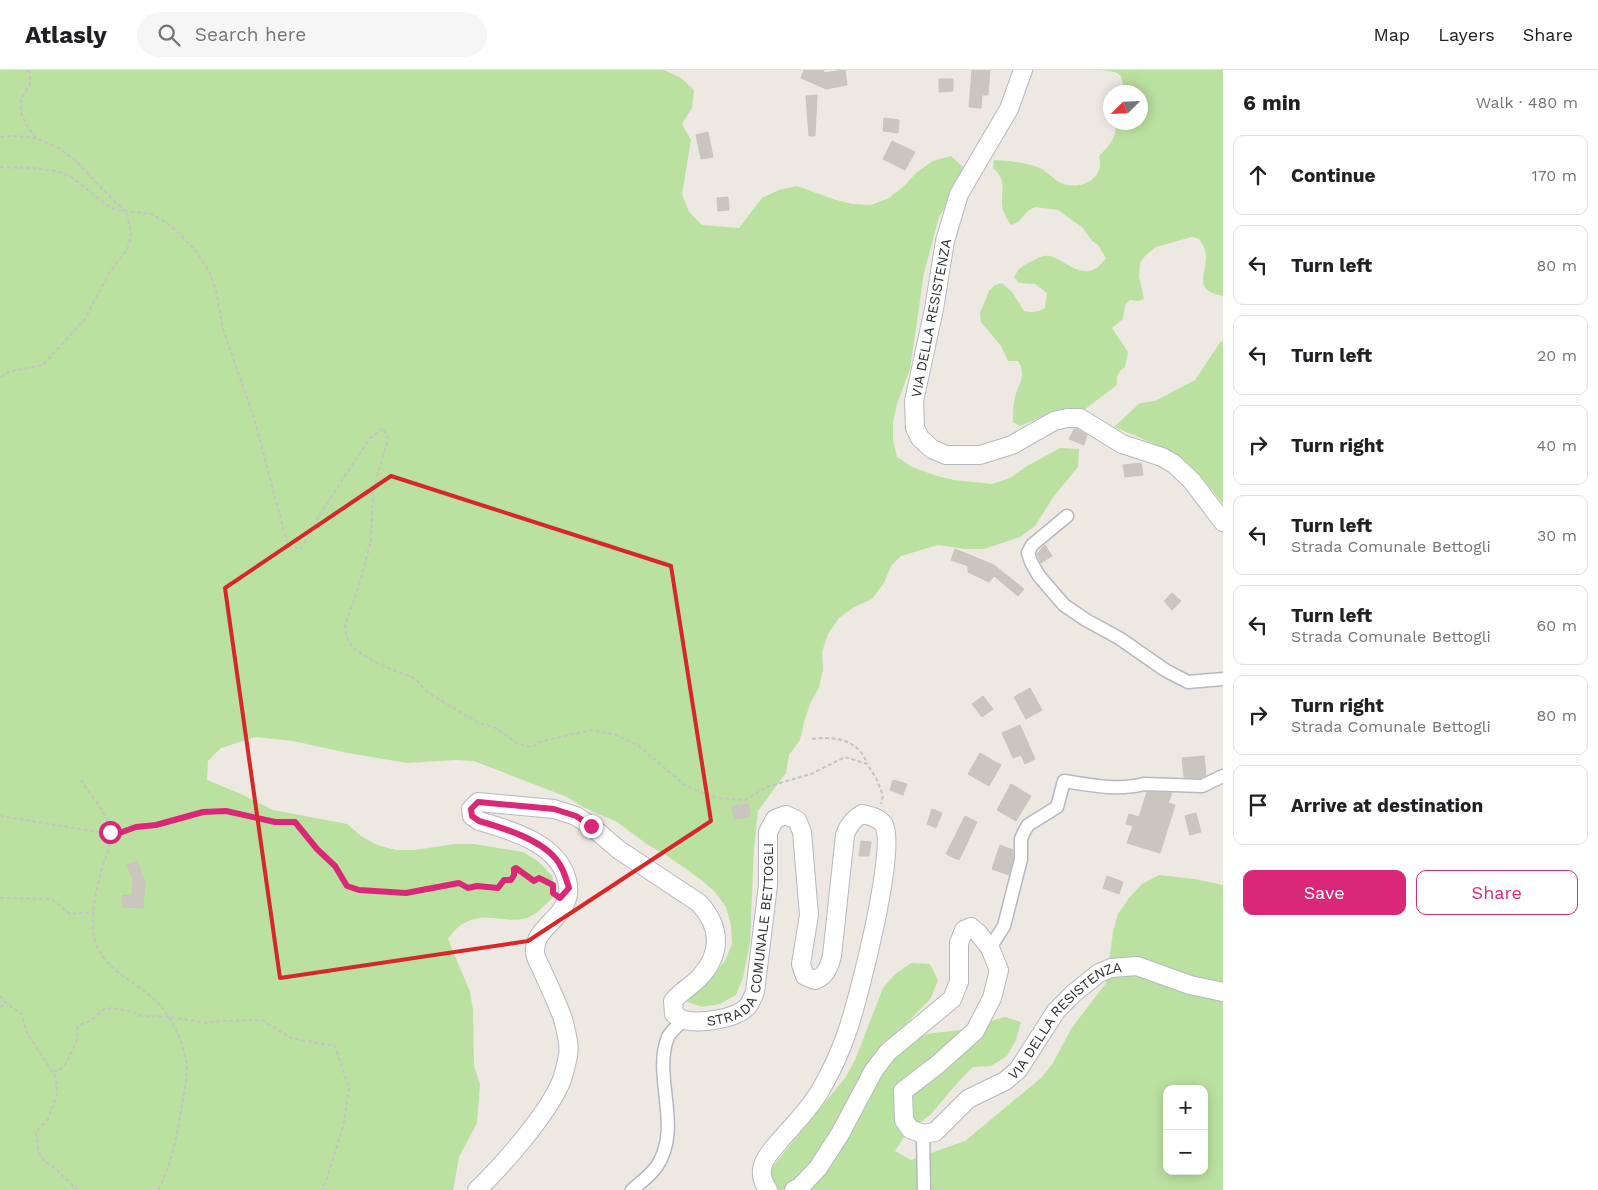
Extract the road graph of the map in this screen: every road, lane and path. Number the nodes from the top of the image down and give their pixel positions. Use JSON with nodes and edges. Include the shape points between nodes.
{"nodes":[{"id":1,"x":28,"y":70,"type":"edge"},
{"id":2,"x":1023,"y":70,"type":"edge"},
{"id":3,"x":0,"y":137,"type":"edge"},
{"id":4,"x":36,"y":138,"type":"junction"},
{"id":5,"x":0,"y":167,"type":"edge"},
{"id":6,"x":126,"y":213,"type":"junction"},
{"id":7,"x":0,"y":378,"type":"edge"},
{"id":8,"x":1067,"y":516,"type":"dead end"},
{"id":9,"x":1223,"y":522,"type":"edge"},
{"id":10,"x":1223,"y":680,"type":"edge"},
{"id":11,"x":812,"y":739,"type":"dead end"},
{"id":12,"x":867,"y":764,"type":"junction"},
{"id":13,"x":1223,"y":776,"type":"edge"},
{"id":14,"x":81,"y":780,"type":"dead end"},
{"id":15,"x":0,"y":816,"type":"edge"},
{"id":16,"x":879,"y":819,"type":"junction"},
{"id":17,"x":110,"y":832,"type":"junction"},
{"id":18,"x":569,"y":888,"type":"junction"},
{"id":19,"x":0,"y":898,"type":"edge"},
{"id":20,"x":94,"y":912,"type":"junction"},
{"id":21,"x":990,"y":948,"type":"junction"},
{"id":22,"x":1223,"y":992,"type":"edge"},
{"id":23,"x":0,"y":996,"type":"edge"},
{"id":24,"x":7,"y":1004,"type":"junction"},
{"id":25,"x":0,"y":1007,"type":"edge"},
{"id":26,"x":170,"y":1017,"type":"junction"},
{"id":27,"x":684,"y":1020,"type":"junction"},
{"id":28,"x":54,"y":1072,"type":"junction"},
{"id":29,"x":923,"y":1134,"type":"junction"},
{"id":30,"x":77,"y":1190,"type":"edge"},
{"id":31,"x":158,"y":1190,"type":"edge"},
{"id":32,"x":323,"y":1190,"type":"edge"},
{"id":33,"x":477,"y":1190,"type":"edge"},
{"id":34,"x":632,"y":1190,"type":"edge"},
{"id":35,"x":768,"y":1190,"type":"edge"},
{"id":36,"x":794,"y":1190,"type":"edge"},
{"id":37,"x":924,"y":1190,"type":"edge"}],
"edges":[{"from":1,"to":4,"type":"path","via":[[30,86],[23,92],[20,105],[24,123]]},
{"from":2,"to":9,"type":"street","name":"VIA DELLA RESISTENZA","via":[[1009,109],[956,203],[945,241],[914,401],[915,428],[932,450],[946,455],[980,455],[1012,445],[1054,421],[1080,418],[1122,444],[1174,464],[1192,481]]},
{"from":3,"to":4,"type":"path"},
{"from":4,"to":6,"type":"path","via":[[60,148],[76,161]]},
{"from":5,"to":6,"type":"path","via":[[33,168],[70,176],[108,206]]},
{"from":6,"to":7,"type":"path","via":[[131,235],[128,248],[110,272],[84,320],[43,365],[8,372]]},
{"from":6,"to":12,"type":"path","via":[[152,214],[170,225],[195,250],[209,271],[223,329],[267,462],[288,546],[301,549],[369,439],[383,428],[388,439],[373,491],[371,540],[345,625],[352,647],[381,665],[416,679],[428,692],[517,743],[531,747],[542,741],[591,730],[616,735],[638,745],[683,784],[718,798],[745,800],[766,787],[811,774],[845,757]]},
{"from":8,"to":10,"type":"street","via":[[1032,545],[1028,553],[1039,576],[1064,605],[1188,682]]},
{"from":11,"to":12,"type":"path","via":[[827,737],[851,743],[864,755]]},
{"from":12,"to":16,"type":"path","via":[[883,795]]},
{"from":13,"to":21,"type":"street","via":[[1202,786],[1144,784],[1102,787],[1064,781],[1057,807],[1028,825],[1024,832],[1021,859],[1004,926]]},
{"from":14,"to":17,"type":"path","via":[[107,820]]},
{"from":15,"to":17,"type":"path"},
{"from":16,"to":27,"type":"street","name":"STRADA COMUNALE BETTOGLI","via":[[862,814],[848,827],[832,956],[822,978],[815,980],[806,976],[801,964],[809,915],[802,832],[797,820],[786,815],[775,819],[768,832],[768,885],[755,992],[748,1006],[736,1015]]},
{"from":16,"to":35,"type":"street","via":[[887,837],[886,857],[869,953],[847,1031],[832,1072],[818,1095],[769,1153],[763,1165],[762,1180]]},
{"from":17,"to":18,"type":"path","via":[[156,825],[203,812],[226,811],[275,822],[295,822],[335,866],[347,886],[359,890],[415,892],[459,883],[468,888],[498,888],[504,880],[511,880],[516,868],[534,881],[539,878],[553,885],[553,893],[560,898]]},
{"from":17,"to":20,"type":"path","via":[[111,840]]},
{"from":18,"to":27,"type":"street","name":"STRADA COMUNALE BETTOGLI","via":[[566,875],[547,850],[530,840],[479,821],[472,816],[471,809],[478,802],[508,804],[554,809],[576,816],[619,850],[699,903],[715,930],[716,943],[713,961],[699,979],[673,1001],[674,1014]]},
{"from":18,"to":33,"type":"street","via":[[568,899],[560,912],[537,938],[535,954],[568,1042],[562,1081],[527,1134]]},
{"from":19,"to":20,"type":"path","via":[[52,899],[70,914]]},
{"from":20,"to":26,"type":"path","via":[[92,923],[100,953]]},
{"from":21,"to":29,"type":"street","via":[[999,970],[992,998],[975,1031],[903,1091],[904,1120],[910,1129]]},
{"from":21,"to":36,"type":"street","via":[[971,927],[964,930],[958,943],[958,982],[952,999],[888,1052],[874,1070],[818,1168]]},
{"from":22,"to":29,"type":"street","name":"VIA DELLA RESISTENZA","via":[[1190,985],[1137,966],[1111,968],[1099,973],[1056,1011],[1018,1070],[1006,1081],[968,1099],[935,1132]]},
{"from":23,"to":24,"type":"path"},
{"from":24,"to":25,"type":"path"},
{"from":24,"to":28,"type":"path","via":[[22,1014],[26,1031]]},
{"from":26,"to":28,"type":"path","via":[[140,1016],[112,1008],[102,1010],[92,1020],[80,1025],[77,1041],[64,1067]]},
{"from":26,"to":31,"type":"path","via":[[186,1061],[186,1076],[176,1142]]},
{"from":26,"to":32,"type":"path","via":[[207,1024],[262,1020],[291,1038],[335,1046],[349,1088],[343,1127]]},
{"from":27,"to":34,"type":"street","via":[[669,1036],[664,1055],[668,1126],[664,1152],[657,1167]]},
{"from":28,"to":30,"type":"path","via":[[57,1095],[48,1119],[36,1133],[39,1153],[44,1162],[54,1167]]},
{"from":29,"to":37,"type":"street"}]}
